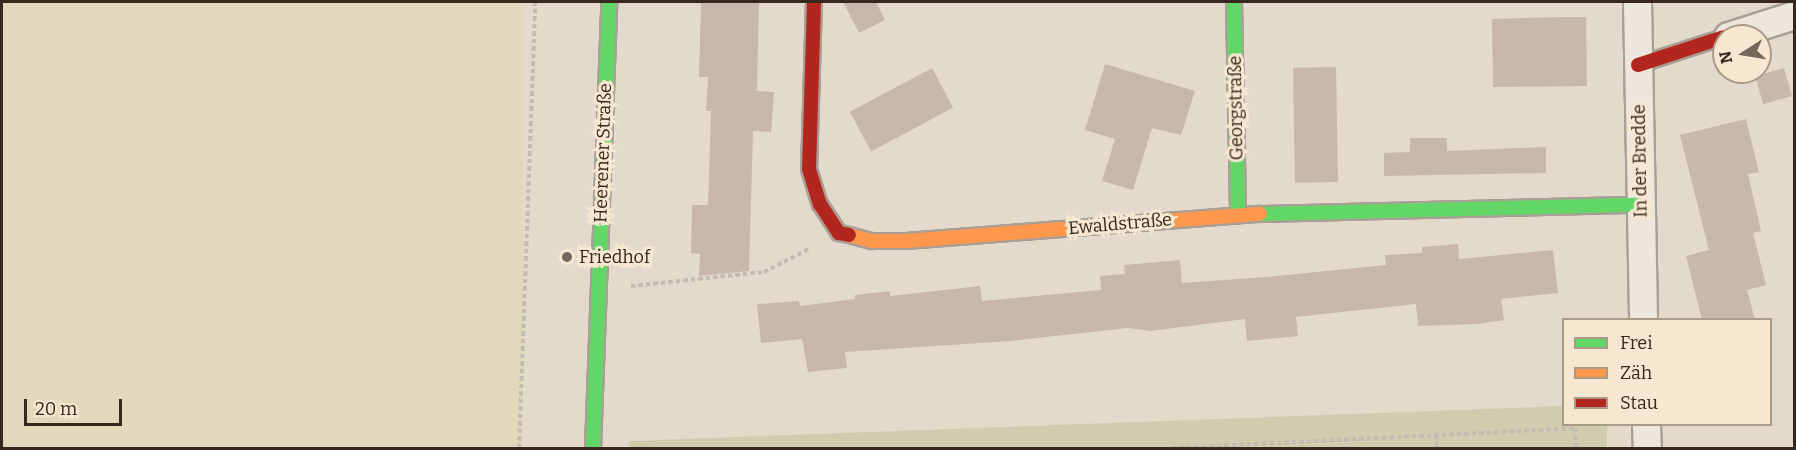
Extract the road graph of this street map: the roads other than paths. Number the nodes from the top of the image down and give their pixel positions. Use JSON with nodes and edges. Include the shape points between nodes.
{"nodes":[{"id":1,"x":609,"y":2,"type":"edge"},
{"id":2,"x":814,"y":2,"type":"edge"},
{"id":3,"x":1234,"y":2,"type":"edge"},
{"id":4,"x":1637,"y":2,"type":"edge"},
{"id":5,"x":1794,"y":15,"type":"edge"},
{"id":6,"x":1766,"y":24,"type":"edge"},
{"id":7,"x":1712,"y":41,"type":"edge"},
{"id":8,"x":1638,"y":64,"type":"junction"},
{"id":9,"x":1641,"y":205,"type":"junction"},
{"id":10,"x":1238,"y":214,"type":"junction"},
{"id":11,"x":1643,"y":318,"type":"edge"},
{"id":12,"x":1646,"y":426,"type":"edge"},
{"id":13,"x":592,"y":448,"type":"edge"},
{"id":14,"x":1647,"y":448,"type":"edge"}],
"edges":[{"from":1,"to":13,"type":"street","name":"Heerener Straße"},
{"from":2,"to":10,"type":"street","name":"Ewaldstraße","via":[[809,169],[820,204],[839,233],[872,241],[906,241]]},
{"from":3,"to":10,"type":"street","name":"Georgstraße"},
{"from":4,"to":8,"type":"street","name":"In der Bredde"},
{"from":5,"to":6,"type":"street"},
{"from":7,"to":8,"type":"street"},
{"from":8,"to":9,"type":"street","name":"In der Bredde"},
{"from":9,"to":10,"type":"street","name":"Ewaldstraße"},
{"from":9,"to":11,"type":"street","name":"In der Bredde"},
{"from":12,"to":14,"type":"street"}]}
